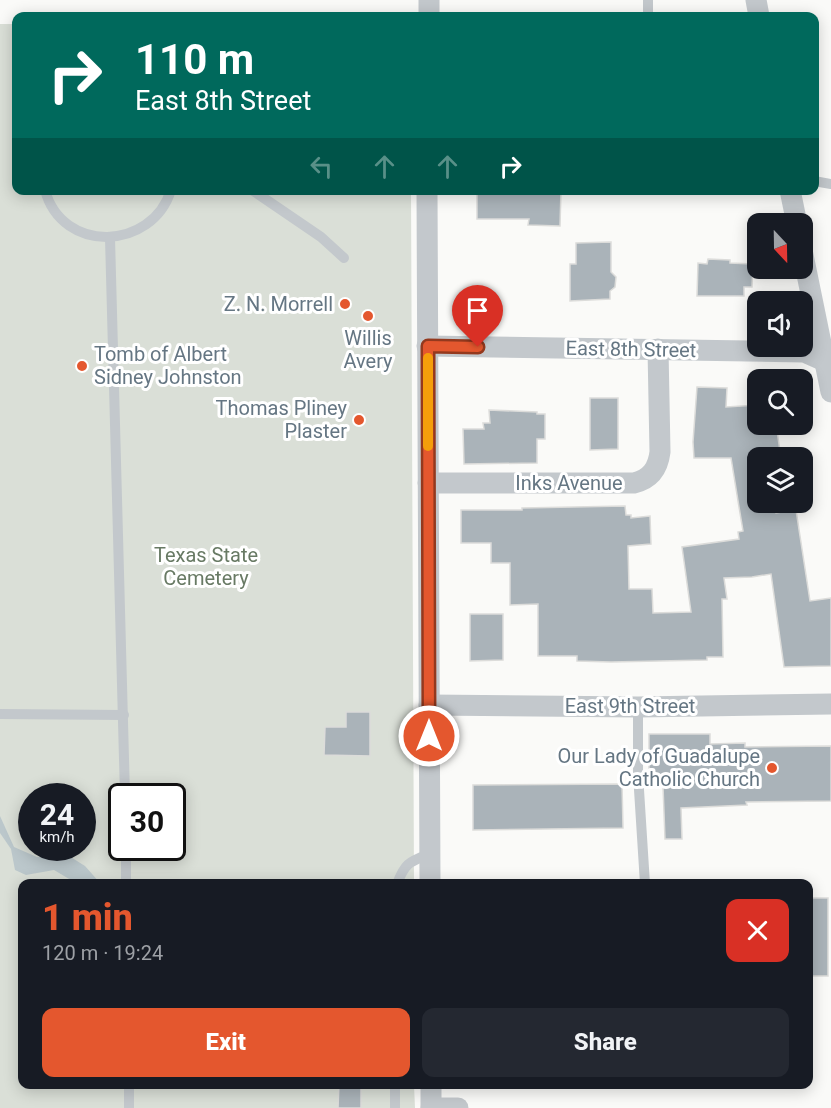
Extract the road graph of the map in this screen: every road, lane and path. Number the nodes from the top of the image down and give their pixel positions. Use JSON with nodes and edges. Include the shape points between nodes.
{"nodes":[{"id":1,"x":48,"y":195,"type":"edge"},
{"id":2,"x":169,"y":195,"type":"edge"},
{"id":3,"x":259,"y":195,"type":"edge"},
{"id":4,"x":427,"y":195,"type":"edge"},
{"id":5,"x":791,"y":195,"type":"edge"},
{"id":6,"x":795,"y":213,"type":"edge"},
{"id":7,"x":110,"y":238,"type":"junction"},
{"id":8,"x":344,"y":258,"type":"dead end"},
{"id":9,"x":809,"y":279,"type":"edge"},
{"id":10,"x":428,"y":346,"type":"junction"},
{"id":11,"x":658,"y":349,"type":"junction"},
{"id":12,"x":828,"y":363,"type":"edge"},
{"id":13,"x":831,"y":392,"type":"edge"},
{"id":14,"x":428,"y":483,"type":"junction"},
{"id":15,"x":831,"y":704,"type":"edge"},
{"id":16,"x":429,"y":705,"type":"junction"},
{"id":17,"x":638,"y":706,"type":"junction"},
{"id":18,"x":0,"y":714,"type":"edge"},
{"id":19,"x":124,"y":716,"type":"junction"},
{"id":20,"x":125,"y":783,"type":"edge"},
{"id":21,"x":429,"y":854,"type":"junction"},
{"id":22,"x":126,"y":861,"type":"edge"},
{"id":23,"x":126,"y":879,"type":"edge"},
{"id":24,"x":399,"y":879,"type":"edge"},
{"id":25,"x":430,"y":879,"type":"edge"},
{"id":26,"x":645,"y":879,"type":"edge"},
{"id":27,"x":129,"y":1089,"type":"edge"},
{"id":28,"x":395,"y":1089,"type":"edge"},
{"id":29,"x":430,"y":1089,"type":"edge"},
{"id":30,"x":129,"y":1108,"type":"edge"},
{"id":31,"x":395,"y":1108,"type":"edge"},
{"id":32,"x":431,"y":1108,"type":"edge"},
{"id":33,"x":458,"y":1108,"type":"edge"}],
"edges":[{"from":1,"to":7,"type":"lane","via":[[56,212],[71,227]]},
{"from":2,"to":7,"type":"lane","via":[[162,211],[147,225],[130,235]]},
{"from":3,"to":8,"type":"lane","via":[[321,237]]},
{"from":4,"to":10,"type":"street"},
{"from":5,"to":6,"type":"street"},
{"from":7,"to":19,"type":"lane"},
{"from":9,"to":12,"type":"street"},
{"from":10,"to":11,"type":"street","name":"East 8th Street"},
{"from":10,"to":14,"type":"street"},
{"from":11,"to":12,"type":"street","name":"East 8th Street","via":[[804,352]]},
{"from":11,"to":14,"type":"street","name":"Inks Avenue","via":[[660,452],[656,468],[646,478],[634,483]]},
{"from":12,"to":13,"type":"street"},
{"from":14,"to":16,"type":"street"},
{"from":15,"to":17,"type":"street","name":"East 9th Street"},
{"from":16,"to":17,"type":"street","name":"East 9th Street"},
{"from":16,"to":21,"type":"street"},
{"from":17,"to":26,"type":"lane"},
{"from":18,"to":19,"type":"lane"},
{"from":19,"to":20,"type":"lane"},
{"from":21,"to":24,"type":"lane","via":[[409,862]]},
{"from":21,"to":25,"type":"street"},
{"from":22,"to":23,"type":"lane"},
{"from":27,"to":30,"type":"lane"},
{"from":28,"to":31,"type":"lane"},
{"from":29,"to":32,"type":"street"},
{"from":32,"to":33,"type":"street"}]}
